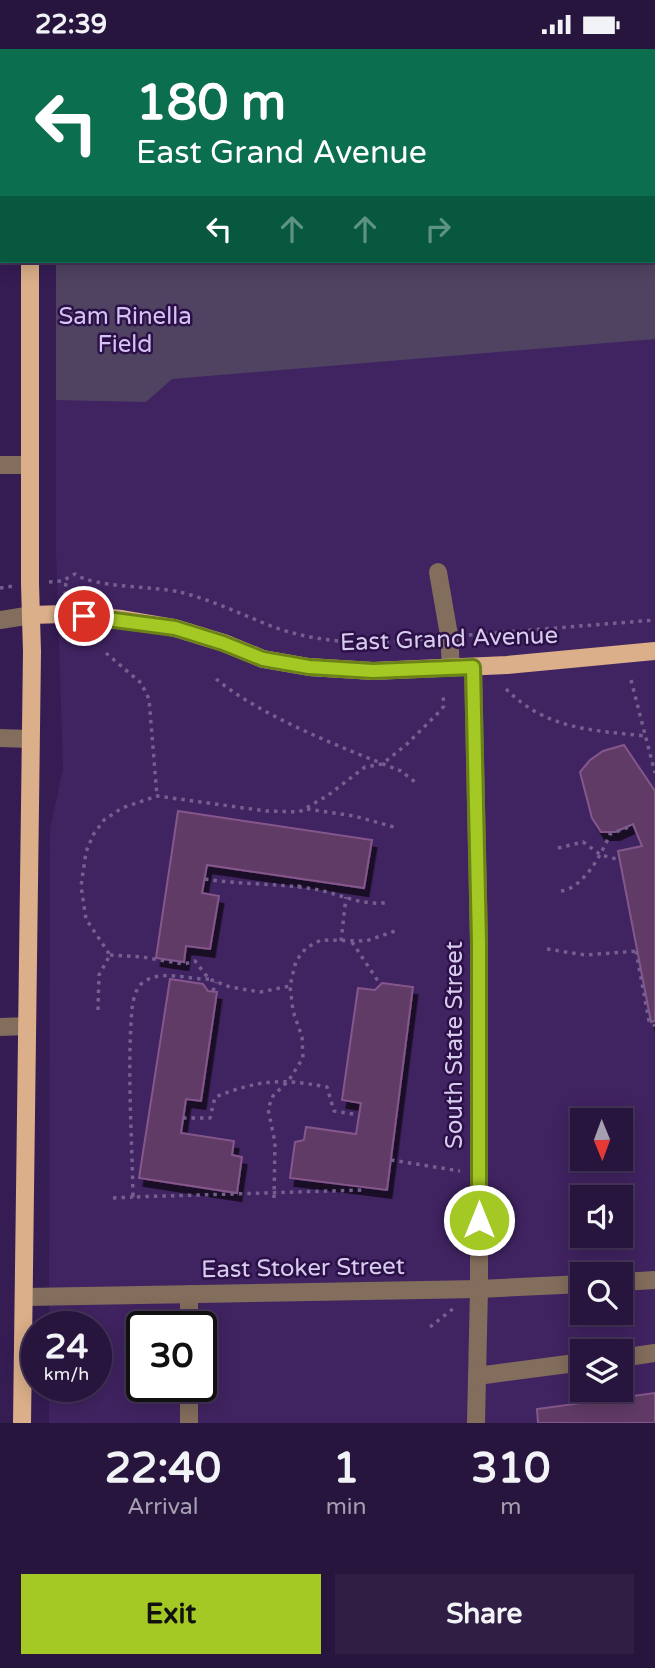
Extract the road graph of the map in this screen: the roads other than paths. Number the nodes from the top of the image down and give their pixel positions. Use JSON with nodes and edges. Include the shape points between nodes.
{"nodes":[{"id":1,"x":30,"y":263,"type":"edge"},
{"id":2,"x":0,"y":465,"type":"edge"},
{"id":3,"x":29,"y":465,"type":"junction"},
{"id":4,"x":438,"y":572,"type":"dead end"},
{"id":5,"x":32,"y":615,"type":"junction"},
{"id":6,"x":0,"y":620,"type":"edge"},
{"id":7,"x":655,"y":651,"type":"edge"},
{"id":8,"x":473,"y":667,"type":"junction"},
{"id":9,"x":451,"y":668,"type":"junction"},
{"id":10,"x":0,"y":738,"type":"edge"},
{"id":11,"x":30,"y":739,"type":"junction"},
{"id":12,"x":27,"y":1026,"type":"junction"},
{"id":13,"x":0,"y":1027,"type":"edge"},
{"id":14,"x":655,"y":1280,"type":"edge"},
{"id":15,"x":633,"y":1281,"type":"edge"},
{"id":16,"x":570,"y":1285,"type":"edge"},
{"id":17,"x":479,"y":1289,"type":"junction"},
{"id":18,"x":189,"y":1294,"type":"junction"},
{"id":19,"x":25,"y":1297,"type":"junction"},
{"id":20,"x":189,"y":1311,"type":"edge"},
{"id":21,"x":655,"y":1353,"type":"edge"},
{"id":22,"x":633,"y":1356,"type":"edge"},
{"id":23,"x":570,"y":1365,"type":"edge"},
{"id":24,"x":477,"y":1376,"type":"junction"},
{"id":25,"x":189,"y":1402,"type":"edge"},
{"id":26,"x":22,"y":1423,"type":"edge"},
{"id":27,"x":189,"y":1423,"type":"edge"},
{"id":28,"x":476,"y":1423,"type":"edge"}],
"edges":[{"from":1,"to":3,"type":"main road"},
{"from":2,"to":3,"type":"street"},
{"from":3,"to":5,"type":"main road"},
{"from":4,"to":9,"type":"street"},
{"from":5,"to":6,"type":"street","name":"East Grand Avenue"},
{"from":5,"to":9,"type":"main road","name":"East Grand Avenue","via":[[99,617],[175,628],[263,659],[309,667],[373,671]]},
{"from":5,"to":11,"type":"main road"},
{"from":7,"to":8,"type":"main road","name":"East Grand Avenue"},
{"from":8,"to":9,"type":"main road","name":"East Grand Avenue"},
{"from":8,"to":17,"type":"street","name":"South State Street"},
{"from":10,"to":11,"type":"street"},
{"from":11,"to":12,"type":"main road"},
{"from":12,"to":13,"type":"street"},
{"from":12,"to":19,"type":"main road"},
{"from":14,"to":15,"type":"street"},
{"from":16,"to":17,"type":"street","name":"East Stoker Street"},
{"from":17,"to":18,"type":"street","name":"East Stoker Street"},
{"from":17,"to":24,"type":"street","name":"South State Street"},
{"from":18,"to":19,"type":"street","name":"East Stoker Street"},
{"from":18,"to":20,"type":"street"},
{"from":19,"to":26,"type":"main road"},
{"from":21,"to":22,"type":"street"},
{"from":23,"to":24,"type":"street"},
{"from":24,"to":28,"type":"street","name":"South State Street"},
{"from":25,"to":27,"type":"street"}]}
